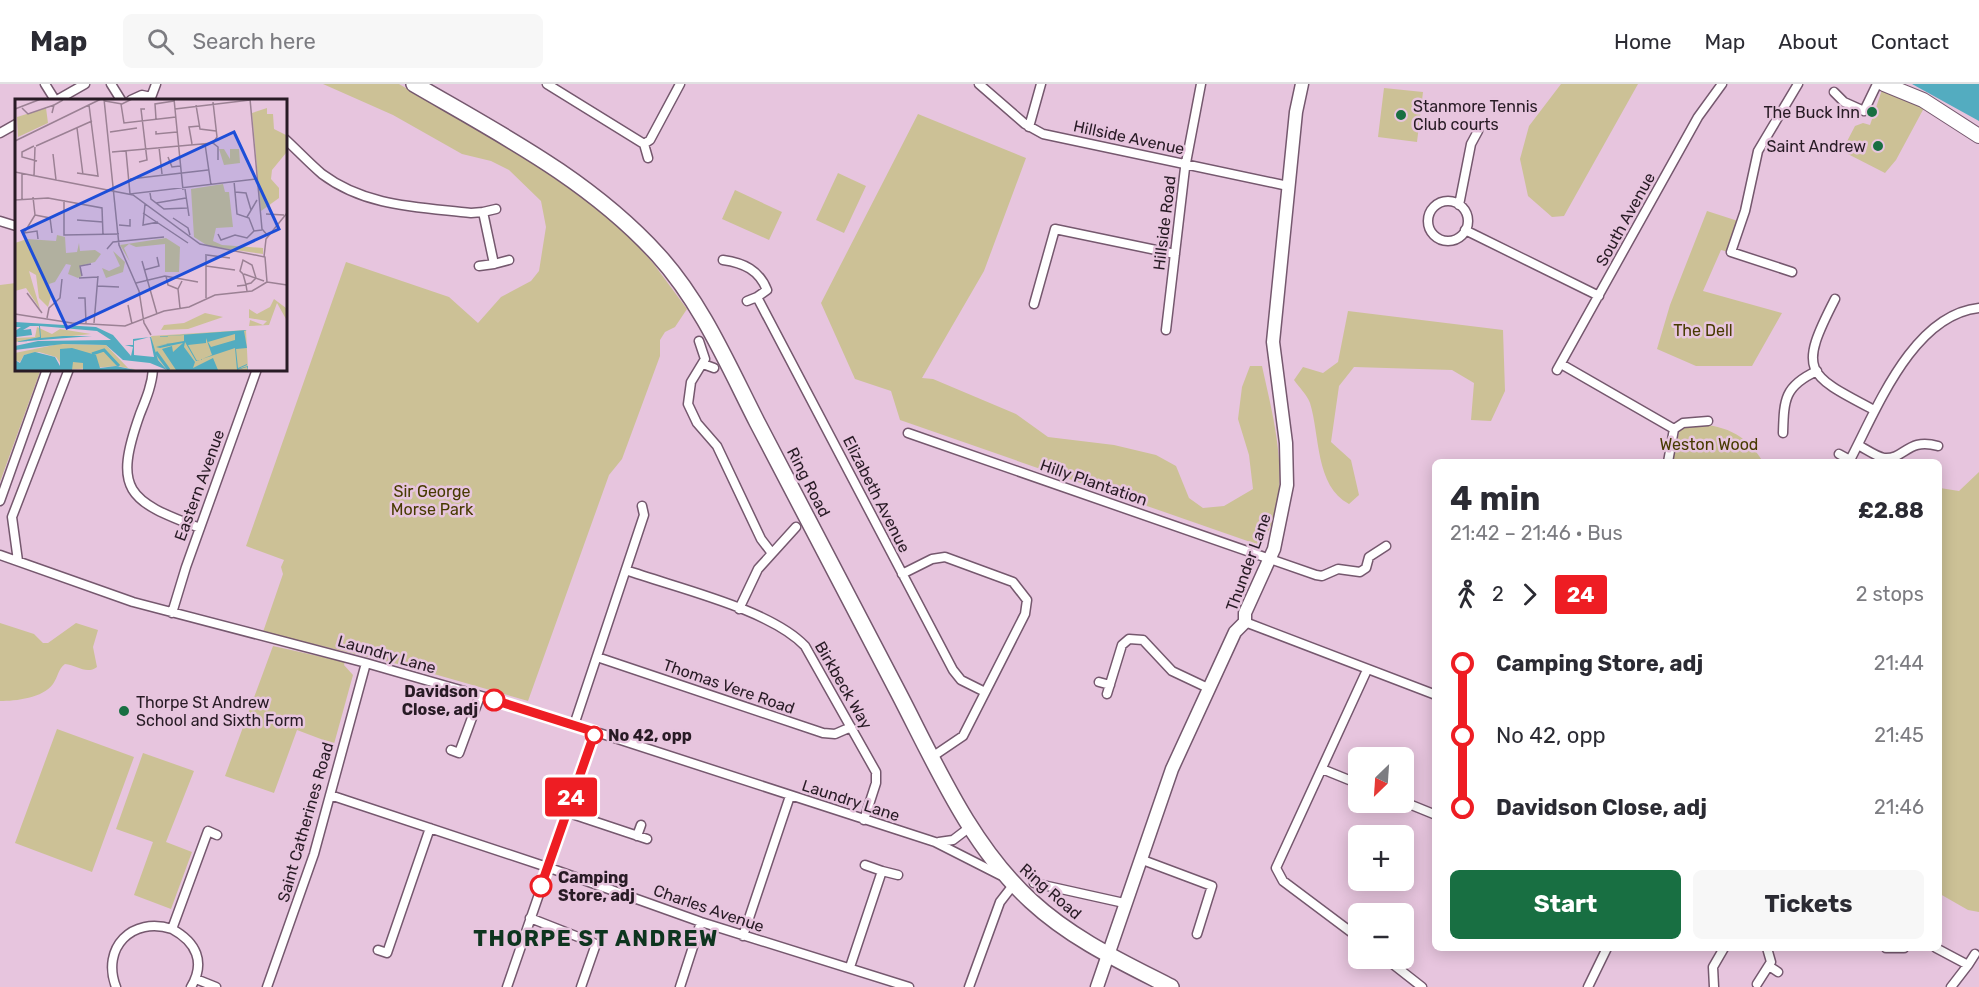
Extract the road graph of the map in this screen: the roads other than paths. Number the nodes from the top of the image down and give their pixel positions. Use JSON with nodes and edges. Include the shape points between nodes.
{"nodes":[{"id":1,"x":45,"y":84,"type":"edge"},
{"id":2,"x":85,"y":84,"type":"edge"},
{"id":3,"x":111,"y":84,"type":"edge"},
{"id":4,"x":156,"y":84,"type":"edge"},
{"id":5,"x":414,"y":84,"type":"edge"},
{"id":6,"x":547,"y":84,"type":"edge"},
{"id":7,"x":680,"y":84,"type":"edge"},
{"id":8,"x":979,"y":84,"type":"edge"},
{"id":9,"x":1041,"y":84,"type":"edge"},
{"id":10,"x":1201,"y":84,"type":"edge"},
{"id":11,"x":1302,"y":84,"type":"edge"},
{"id":12,"x":1722,"y":84,"type":"edge"},
{"id":13,"x":1798,"y":84,"type":"edge"},
{"id":14,"x":1877,"y":84,"type":"edge"},
{"id":15,"x":1884,"y":84,"type":"edge"},
{"id":16,"x":1834,"y":92,"type":"dead end"},
{"id":17,"x":55,"y":99,"type":"edge"},
{"id":18,"x":58,"y":99,"type":"edge"},
{"id":19,"x":120,"y":99,"type":"edge"},
{"id":20,"x":133,"y":99,"type":"edge"},
{"id":21,"x":150,"y":99,"type":"edge"},
{"id":22,"x":15,"y":125,"type":"edge"},
{"id":23,"x":1029,"y":127,"type":"junction"},
{"id":24,"x":1478,"y":130,"type":"dead end"},
{"id":25,"x":0,"y":133,"type":"edge"},
{"id":26,"x":1979,"y":136,"type":"edge"},
{"id":27,"x":286,"y":140,"type":"edge"},
{"id":28,"x":644,"y":144,"type":"junction"},
{"id":29,"x":648,"y":158,"type":"dead end"},
{"id":30,"x":1186,"y":164,"type":"junction"},
{"id":31,"x":1288,"y":186,"type":"junction"},
{"id":32,"x":1459,"y":205,"type":"junction"},
{"id":33,"x":496,"y":209,"type":"dead end"},
{"id":34,"x":483,"y":212,"type":"junction"},
{"id":35,"x":0,"y":221,"type":"edge"},
{"id":36,"x":15,"y":226,"type":"edge"},
{"id":37,"x":1466,"y":230,"type":"junction"},
{"id":38,"x":1175,"y":254,"type":"junction"},
{"id":39,"x":509,"y":260,"type":"dead end"},
{"id":40,"x":723,"y":260,"type":"dead end"},
{"id":41,"x":494,"y":264,"type":"junction"},
{"id":42,"x":479,"y":266,"type":"dead end"},
{"id":43,"x":1792,"y":272,"type":"dead end"},
{"id":44,"x":1599,"y":296,"type":"junction"},
{"id":45,"x":757,"y":297,"type":"junction"},
{"id":46,"x":1835,"y":299,"type":"dead end"},
{"id":47,"x":747,"y":301,"type":"dead end"},
{"id":48,"x":1034,"y":304,"type":"dead end"},
{"id":49,"x":1979,"y":308,"type":"edge"},
{"id":50,"x":1166,"y":330,"type":"dead end"},
{"id":51,"x":699,"y":341,"type":"dead end"},
{"id":52,"x":703,"y":364,"type":"junction"},
{"id":53,"x":714,"y":368,"type":"dead end"},
{"id":54,"x":47,"y":370,"type":"edge"},
{"id":55,"x":69,"y":370,"type":"edge"},
{"id":56,"x":153,"y":370,"type":"edge"},
{"id":57,"x":257,"y":370,"type":"edge"},
{"id":58,"x":1816,"y":371,"type":"junction"},
{"id":59,"x":1874,"y":410,"type":"junction"},
{"id":60,"x":1708,"y":421,"type":"dead end"},
{"id":61,"x":1674,"y":429,"type":"junction"},
{"id":62,"x":908,"y":433,"type":"dead end"},
{"id":63,"x":1783,"y":433,"type":"dead end"},
{"id":64,"x":1858,"y":445,"type":"junction"},
{"id":65,"x":1938,"y":446,"type":"dead end"},
{"id":66,"x":1839,"y":454,"type":"dead end"},
{"id":67,"x":1669,"y":459,"type":"edge"},
{"id":68,"x":1846,"y":459,"type":"edge"},
{"id":69,"x":1850,"y":459,"type":"edge"},
{"id":70,"x":0,"y":501,"type":"edge"},
{"id":71,"x":642,"y":506,"type":"dead end"},
{"id":72,"x":796,"y":527,"type":"dead end"},
{"id":73,"x":200,"y":528,"type":"junction"},
{"id":74,"x":1383,"y":551,"type":"dead end"},
{"id":75,"x":771,"y":552,"type":"junction"},
{"id":76,"x":0,"y":555,"type":"edge"},
{"id":77,"x":1269,"y":559,"type":"junction"},
{"id":78,"x":18,"y":561,"type":"junction"},
{"id":79,"x":626,"y":570,"type":"junction"},
{"id":80,"x":902,"y":574,"type":"junction"},
{"id":81,"x":739,"y":609,"type":"junction"},
{"id":82,"x":172,"y":613,"type":"junction"},
{"id":83,"x":1245,"y":622,"type":"junction"},
{"id":84,"x":597,"y":657,"type":"junction"},
{"id":85,"x":366,"y":663,"type":"junction"},
{"id":86,"x":1367,"y":670,"type":"junction"},
{"id":87,"x":1099,"y":682,"type":"dead end"},
{"id":88,"x":1208,"y":688,"type":"junction"},
{"id":89,"x":985,"y":692,"type":"junction"},
{"id":90,"x":1432,"y":694,"type":"edge"},
{"id":91,"x":480,"y":696,"type":"junction"},
{"id":92,"x":574,"y":724,"type":"junction"},
{"id":93,"x":851,"y":728,"type":"junction"},
{"id":94,"x":595,"y":732,"type":"junction"},
{"id":95,"x":459,"y":753,"type":"dead end"},
{"id":96,"x":932,"y":757,"type":"junction"},
{"id":97,"x":1322,"y":769,"type":"junction"},
{"id":98,"x":1348,"y":780,"type":"edge"},
{"id":99,"x":330,"y":795,"type":"junction"},
{"id":100,"x":790,"y":796,"type":"junction"},
{"id":101,"x":1414,"y":806,"type":"edge"},
{"id":102,"x":566,"y":812,"type":"junction"},
{"id":103,"x":1432,"y":813,"type":"edge"},
{"id":104,"x":864,"y":820,"type":"junction"},
{"id":105,"x":641,"y":825,"type":"dead end"},
{"id":106,"x":970,"y":827,"type":"junction"},
{"id":107,"x":430,"y":828,"type":"junction"},
{"id":108,"x":209,"y":831,"type":"dead end"},
{"id":109,"x":637,"y":836,"type":"junction"},
{"id":110,"x":646,"y":839,"type":"dead end"},
{"id":111,"x":935,"y":842,"type":"junction"},
{"id":112,"x":1140,"y":859,"type":"junction"},
{"id":113,"x":865,"y":865,"type":"dead end"},
{"id":114,"x":547,"y":867,"type":"junction"},
{"id":115,"x":882,"y":871,"type":"junction"},
{"id":116,"x":898,"y":875,"type":"dead end"},
{"id":117,"x":1034,"y":883,"type":"dead end"},
{"id":118,"x":1014,"y":884,"type":"junction"},
{"id":119,"x":1124,"y":903,"type":"junction"},
{"id":120,"x":530,"y":918,"type":"junction"},
{"id":121,"x":701,"y":922,"type":"junction"},
{"id":122,"x":172,"y":929,"type":"junction"},
{"id":123,"x":1348,"y":930,"type":"edge"},
{"id":124,"x":1197,"y":934,"type":"dead end"},
{"id":125,"x":743,"y":936,"type":"junction"},
{"id":126,"x":378,"y":950,"type":"dead end"},
{"id":127,"x":1606,"y":951,"type":"edge"},
{"id":128,"x":1722,"y":951,"type":"edge"},
{"id":129,"x":1769,"y":951,"type":"edge"},
{"id":130,"x":1942,"y":951,"type":"edge"},
{"id":131,"x":387,"y":953,"type":"junction"},
{"id":132,"x":1108,"y":954,"type":"junction"},
{"id":133,"x":1975,"y":954,"type":"dead end"},
{"id":134,"x":397,"y":957,"type":"dead end"},
{"id":135,"x":1968,"y":965,"type":"junction"},
{"id":136,"x":1770,"y":966,"type":"junction"},
{"id":137,"x":850,"y":968,"type":"junction"},
{"id":138,"x":1398,"y":969,"type":"edge"},
{"id":139,"x":1778,"y":972,"type":"dead end"},
{"id":140,"x":193,"y":983,"type":"edge"},
{"id":141,"x":1757,"y":984,"type":"dead end"},
{"id":142,"x":1418,"y":986,"type":"edge"},
{"id":143,"x":116,"y":987,"type":"edge"},
{"id":144,"x":216,"y":987,"type":"edge"},
{"id":145,"x":267,"y":987,"type":"edge"},
{"id":146,"x":507,"y":987,"type":"edge"},
{"id":147,"x":581,"y":987,"type":"edge"},
{"id":148,"x":680,"y":987,"type":"edge"},
{"id":149,"x":909,"y":987,"type":"edge"},
{"id":150,"x":969,"y":987,"type":"edge"},
{"id":151,"x":1097,"y":987,"type":"edge"},
{"id":152,"x":1171,"y":987,"type":"edge"},
{"id":153,"x":1588,"y":987,"type":"edge"},
{"id":154,"x":1713,"y":987,"type":"edge"},
{"id":155,"x":1952,"y":987,"type":"edge"}],
"edges":[{"from":1,"to":17,"type":"street"},
{"from":2,"to":18,"type":"street"},
{"from":3,"to":19,"type":"street"},
{"from":4,"to":21,"type":"street"},
{"from":5,"to":96,"type":"highway","name":"Ring Road","via":[[578,182],[624,220],[672,273],[729,368]]},
{"from":6,"to":28,"type":"street"},
{"from":7,"to":28,"type":"street","via":[[650,140]]},
{"from":8,"to":23,"type":"street","name":"Hillside Avenue"},
{"from":9,"to":23,"type":"street"},
{"from":10,"to":30,"type":"street","name":"Hillside Road"},
{"from":11,"to":31,"type":"street","name":"Thunder Lane"},
{"from":12,"to":44,"type":"street","name":"South Avenue","via":[[1698,117]]},
{"from":13,"to":43,"type":"street","via":[[1758,151],[1731,252]]},
{"from":14,"to":16,"type":"street","via":[[1863,114]]},
{"from":15,"to":26,"type":"main road","via":[[1923,100]]},
{"from":20,"to":21,"type":"street","via":[[142,95]]},
{"from":22,"to":25,"type":"street"},
{"from":23,"to":30,"type":"street","name":"Hillside Avenue","via":[[1044,134]]},
{"from":24,"to":32,"type":"street","via":[[1469,140]]},
{"from":27,"to":34,"type":"street","via":[[322,174],[376,201]]},
{"from":28,"to":29,"type":"street"},
{"from":30,"to":31,"type":"street","name":"Hillside Avenue"},
{"from":30,"to":38,"type":"street","name":"Hillside Road"},
{"from":31,"to":77,"type":"street","name":"Thunder Lane","via":[[1273,342],[1286,443],[1287,485],[1279,532]]},
{"from":32,"to":37,"type":"street","via":[[1467,216]]},
{"from":32,"to":37,"type":"street","via":[[1437,205],[1428,224],[1435,236],[1449,241]]},
{"from":33,"to":34,"type":"street"},
{"from":34,"to":41,"type":"street"},
{"from":35,"to":36,"type":"street"},
{"from":37,"to":44,"type":"street"},
{"from":38,"to":48,"type":"street","via":[[1054,229]]},
{"from":38,"to":50,"type":"street","name":"Hillside Road"},
{"from":39,"to":41,"type":"street"},
{"from":40,"to":45,"type":"street","via":[[750,267],[762,278],[767,290]]},
{"from":41,"to":42,"type":"street"},
{"from":44,"to":61,"type":"street","name":"South Avenue","via":[[1559,367]]},
{"from":45,"to":47,"type":"street"},
{"from":45,"to":80,"type":"street","name":"Elizabeth Avenue"},
{"from":46,"to":58,"type":"street","via":[[1814,344]]},
{"from":49,"to":59,"type":"street","via":[[1953,316],[1923,339],[1900,365]]},
{"from":51,"to":52,"type":"street"},
{"from":52,"to":53,"type":"street"},
{"from":52,"to":75,"type":"street","via":[[688,392],[691,413],[717,446],[761,539]]},
{"from":54,"to":70,"type":"street"},
{"from":55,"to":78,"type":"street","via":[[12,517]]},
{"from":56,"to":73,"type":"street","via":[[125,467],[132,488],[151,508]]},
{"from":57,"to":73,"type":"street","name":"Eastern Avenue"},
{"from":58,"to":59,"type":"street","via":[[1833,389]]},
{"from":58,"to":63,"type":"street","via":[[1794,384],[1788,393]]},
{"from":59,"to":64,"type":"street"},
{"from":60,"to":61,"type":"street","via":[[1683,423]]},
{"from":61,"to":67,"type":"street"},
{"from":62,"to":77,"type":"street","name":"Hilly Plantation"},
{"from":64,"to":65,"type":"street","via":[[1884,458],[1914,444]]},
{"from":64,"to":69,"type":"street"},
{"from":66,"to":68,"type":"street"},
{"from":71,"to":79,"type":"street","via":[[644,515]]},
{"from":72,"to":75,"type":"street"},
{"from":73,"to":82,"type":"street","name":"Eastern Avenue"},
{"from":74,"to":77,"type":"street","name":"Hilly Plantation","via":[[1369,557],[1366,568],[1360,572],[1338,569],[1322,576]]},
{"from":75,"to":81,"type":"street","via":[[758,569]]},
{"from":76,"to":78,"type":"street","name":"Laundry Lane"},
{"from":77,"to":83,"type":"street","name":"Thunder Lane","via":[[1245,613]]},
{"from":78,"to":82,"type":"street","name":"Laundry Lane"},
{"from":79,"to":81,"type":"street","name":"Birkbeck Way"},
{"from":79,"to":84,"type":"street"},
{"from":80,"to":89,"type":"street","name":"Elizabeth Avenue","via":[[956,676]]},
{"from":80,"to":89,"type":"street","via":[[939,556],[1004,578],[1023,592],[1027,600],[1025,614]]},
{"from":81,"to":93,"type":"street","name":"Birkbeck Way","via":[[783,626],[805,646]]},
{"from":82,"to":85,"type":"street","name":"Laundry Lane"},
{"from":83,"to":86,"type":"street"},
{"from":83,"to":88,"type":"street","name":"Thunder Lane","via":[[1235,632]]},
{"from":84,"to":92,"type":"street"},
{"from":84,"to":93,"type":"street","name":"Thomas Vere Road","via":[[823,733],[835,734]]},
{"from":85,"to":91,"type":"street","name":"Laundry Lane"},
{"from":85,"to":99,"type":"street","name":"Saint Catherines Road"},
{"from":86,"to":90,"type":"street"},
{"from":86,"to":97,"type":"street"},
{"from":87,"to":88,"type":"street","via":[[1108,690],[1122,645],[1135,639],[1149,645],[1172,671]]},
{"from":88,"to":112,"type":"street","name":"Thunder Lane","via":[[1172,769]]},
{"from":89,"to":96,"type":"street","via":[[963,736]]},
{"from":91,"to":92,"type":"street","name":"Laundry Lane"},
{"from":91,"to":95,"type":"street"},
{"from":92,"to":94,"type":"street","name":"Laundry Lane"},
{"from":93,"to":104,"type":"street","name":"Birkbeck Way","via":[[877,777]]},
{"from":94,"to":100,"type":"street","name":"Laundry Lane"},
{"from":94,"to":102,"type":"street"},
{"from":96,"to":106,"type":"highway","name":"Ring Road"},
{"from":97,"to":98,"type":"street"},
{"from":97,"to":123,"type":"street","via":[[1276,867],[1283,881]]},
{"from":99,"to":107,"type":"street","name":"Charles Avenue"},
{"from":99,"to":145,"type":"street","name":"Saint Catherines Road","via":[[314,854]]},
{"from":100,"to":104,"type":"street","name":"Laundry Lane"},
{"from":100,"to":125,"type":"street"},
{"from":101,"to":103,"type":"street"},
{"from":102,"to":109,"type":"street"},
{"from":102,"to":114,"type":"street"},
{"from":104,"to":111,"type":"street","name":"Laundry Lane"},
{"from":105,"to":109,"type":"street"},
{"from":106,"to":111,"type":"street","via":[[953,840]]},
{"from":106,"to":118,"type":"highway","name":"Ring Road"},
{"from":107,"to":114,"type":"street","name":"Charles Avenue"},
{"from":107,"to":131,"type":"street"},
{"from":108,"to":122,"type":"street"},
{"from":109,"to":110,"type":"street"},
{"from":111,"to":118,"type":"street","name":"Laundry Lane"},
{"from":112,"to":119,"type":"street","name":"Thunder Lane"},
{"from":112,"to":124,"type":"street","via":[[1212,886]]},
{"from":113,"to":115,"type":"street"},
{"from":114,"to":120,"type":"street"},
{"from":114,"to":121,"type":"street","name":"Charles Avenue"},
{"from":115,"to":116,"type":"street"},
{"from":115,"to":137,"type":"street"},
{"from":117,"to":119,"type":"street"},
{"from":118,"to":132,"type":"highway","name":"Ring Road","via":[[1061,925]]},
{"from":118,"to":150,"type":"street","via":[[1000,902]]},
{"from":119,"to":132,"type":"street","name":"Thunder Lane"},
{"from":120,"to":146,"type":"street"},
{"from":120,"to":147,"type":"street","via":[[596,944]]},
{"from":121,"to":125,"type":"street","name":"Charles Avenue"},
{"from":121,"to":148,"type":"street"},
{"from":122,"to":140,"type":"street","via":[[187,937],[198,954],[199,966]]},
{"from":122,"to":143,"type":"street","via":[[145,925],[128,933],[112,961]]},
{"from":125,"to":137,"type":"street","name":"Charles Avenue"},
{"from":126,"to":131,"type":"street"},
{"from":127,"to":153,"type":"street"},
{"from":128,"to":154,"type":"street","via":[[1713,967]]},
{"from":129,"to":136,"type":"street"},
{"from":130,"to":135,"type":"street"},
{"from":131,"to":134,"type":"street"},
{"from":132,"to":151,"type":"street","name":"Thunder Lane"},
{"from":132,"to":152,"type":"highway","name":"Ring Road"},
{"from":133,"to":135,"type":"street"},
{"from":135,"to":155,"type":"street"},
{"from":136,"to":139,"type":"street"},
{"from":136,"to":141,"type":"street"},
{"from":137,"to":149,"type":"street","name":"Charles Avenue"},
{"from":138,"to":142,"type":"street"},
{"from":140,"to":144,"type":"street"}]}
